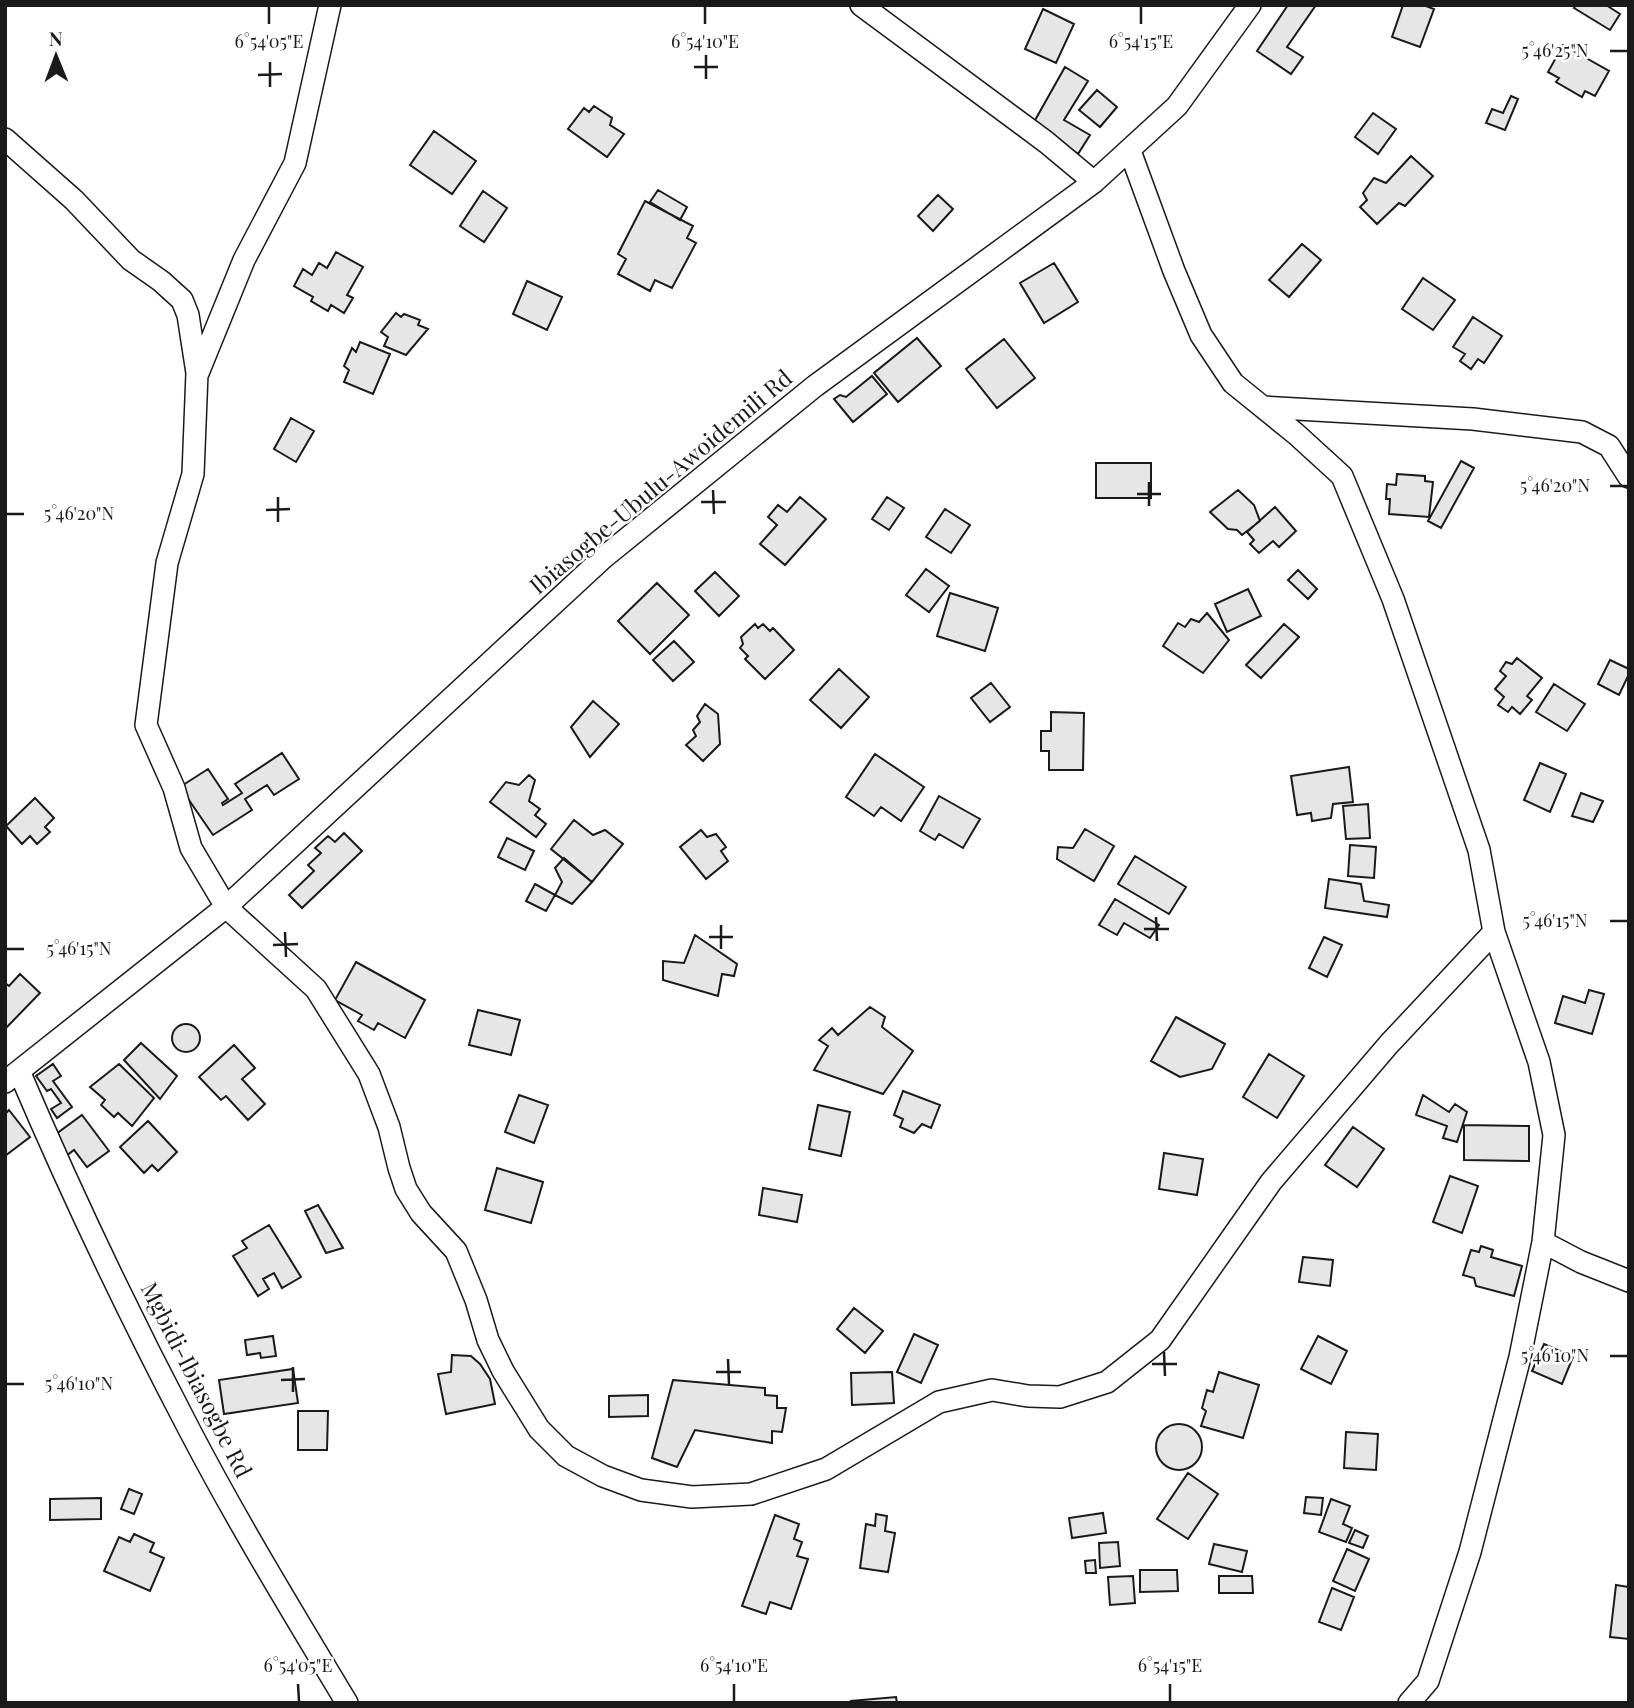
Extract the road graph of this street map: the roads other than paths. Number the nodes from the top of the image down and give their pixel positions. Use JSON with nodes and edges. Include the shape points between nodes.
{"nodes":[{"id":1,"x":330,"y":5,"type":"edge"},
{"id":2,"x":861,"y":5,"type":"edge"},
{"id":3,"x":1250,"y":5,"type":"edge"},
{"id":4,"x":5,"y":139,"type":"edge"},
{"id":5,"x":1130,"y":151,"type":"junction"},
{"id":6,"x":1094,"y":182,"type":"junction"},
{"id":7,"x":188,"y":315,"type":"junction"},
{"id":8,"x":216,"y":324,"type":"junction"},
{"id":9,"x":197,"y":373,"type":"junction"},
{"id":10,"x":1262,"y":407,"type":"junction"},
{"id":11,"x":1629,"y":477,"type":"edge"},
{"id":12,"x":226,"y":907,"type":"junction"},
{"id":13,"x":1494,"y":932,"type":"junction"},
{"id":14,"x":12,"y":1076,"type":"edge"},
{"id":15,"x":1543,"y":1242,"type":"junction"},
{"id":16,"x":1629,"y":1281,"type":"edge"},
{"id":17,"x":1422,"y":1698,"type":"edge"},
{"id":18,"x":347,"y":1703,"type":"edge"}],
"edges":[{"from":1,"to":8,"type":"street","via":[[295,163]]},
{"from":2,"to":6,"type":"street"},
{"from":3,"to":5,"type":"street","name":"Ibiasogbe-Ubulu-Awoidemili Rd","via":[[1177,106]]},
{"from":4,"to":7,"type":"street","via":[[74,200],[131,260],[182,300]]},
{"from":5,"to":6,"type":"street","name":"Ibiasogbe-Ubulu-Awoidemili Rd"},
{"from":5,"to":10,"type":"street","via":[[1201,335],[1233,383]]},
{"from":6,"to":12,"type":"street","name":"Ibiasogbe-Ubulu-Awoidemili Rd","via":[[815,386],[603,558]]},
{"from":7,"to":8,"type":"street","via":[[199,326]]},
{"from":7,"to":9,"type":"street"},
{"from":8,"to":9,"type":"street"},
{"from":9,"to":12,"type":"street","via":[[193,474],[167,563],[146,725],[174,788],[191,848]]},
{"from":10,"to":11,"type":"street","via":[[1473,419],[1582,432],[1609,446]]},
{"from":10,"to":13,"type":"street","via":[[1342,476],[1393,599],[1479,850]]},
{"from":12,"to":13,"type":"street","via":[[316,989],[369,1074],[407,1189],[421,1213],[456,1251],[488,1340],[539,1429],[566,1456],[603,1476],[641,1490],[692,1497],[751,1494],[826,1469],[939,1402],[966,1394],[992,1390],[1060,1397],[1107,1382],[1160,1340],[1271,1182],[1389,1044]]},
{"from":12,"to":14,"type":"street","name":"Ibiasogbe-Ubulu-Awoidemili Rd"},
{"from":13,"to":15,"type":"street","via":[[1539,1062],[1553,1135]]},
{"from":14,"to":18,"type":"street","name":"Mgbidi-Ibiasogbe Rd","via":[[190,1431]]},
{"from":15,"to":16,"type":"street"},
{"from":15,"to":17,"type":"street","via":[[1520,1357],[1470,1552]]}]}
